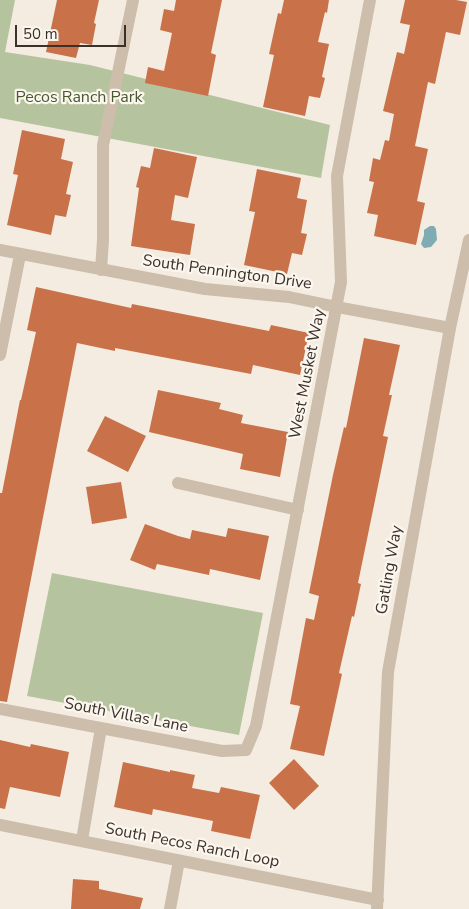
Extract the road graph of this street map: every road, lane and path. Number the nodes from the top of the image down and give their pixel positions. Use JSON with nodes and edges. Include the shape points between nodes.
{"nodes":[{"id":1,"x":133,"y":0,"type":"edge"},
{"id":2,"x":370,"y":0,"type":"edge"},
{"id":3,"x":469,"y":240,"type":"edge"},
{"id":4,"x":0,"y":250,"type":"edge"},
{"id":5,"x":20,"y":255,"type":"junction"},
{"id":6,"x":101,"y":270,"type":"junction"},
{"id":7,"x":337,"y":307,"type":"junction"},
{"id":8,"x":450,"y":328,"type":"junction"},
{"id":9,"x":0,"y":356,"type":"edge"},
{"id":10,"x":178,"y":483,"type":"dead end"},
{"id":11,"x":298,"y":510,"type":"junction"},
{"id":12,"x":0,"y":709,"type":"edge"},
{"id":13,"x":101,"y":728,"type":"junction"},
{"id":14,"x":246,"y":750,"type":"joint"},
{"id":15,"x":0,"y":825,"type":"edge"},
{"id":16,"x":82,"y":840,"type":"junction"},
{"id":17,"x":179,"y":861,"type":"junction"},
{"id":18,"x":377,"y":904,"type":"edge"},
{"id":19,"x":170,"y":909,"type":"edge"}],
"edges":[{"from":1,"to":6,"type":"street","via":[[103,145]]},
{"from":2,"to":7,"type":"street","name":"West Musket Way","via":[[338,176],[341,282]]},
{"from":3,"to":8,"type":"street","name":"Gatling Way"},
{"from":4,"to":5,"type":"street","name":"South Pennington Drive"},
{"from":5,"to":6,"type":"street","name":"South Pennington Drive"},
{"from":5,"to":9,"type":"street"},
{"from":6,"to":7,"type":"street","name":"South Pennington Drive","via":[[204,289],[289,297]]},
{"from":7,"to":8,"type":"street","name":"South Pennington Drive"},
{"from":7,"to":11,"type":"street","name":"West Musket Way"},
{"from":8,"to":18,"type":"street","name":"Gatling Way","via":[[388,672]]},
{"from":10,"to":11,"type":"street"},
{"from":11,"to":14,"type":"street","name":"West Musket Way","via":[[256,726]]},
{"from":12,"to":13,"type":"street","name":"South Villas Lane"},
{"from":13,"to":14,"type":"street","name":"South Villas Lane","via":[[222,751]]},
{"from":13,"to":16,"type":"street"},
{"from":15,"to":16,"type":"street","name":"South Pecos Ranch Loop"},
{"from":16,"to":17,"type":"street","name":"South Pecos Ranch Loop"},
{"from":17,"to":18,"type":"street","name":"South Pecos Ranch Loop"},
{"from":17,"to":19,"type":"street"}]}
